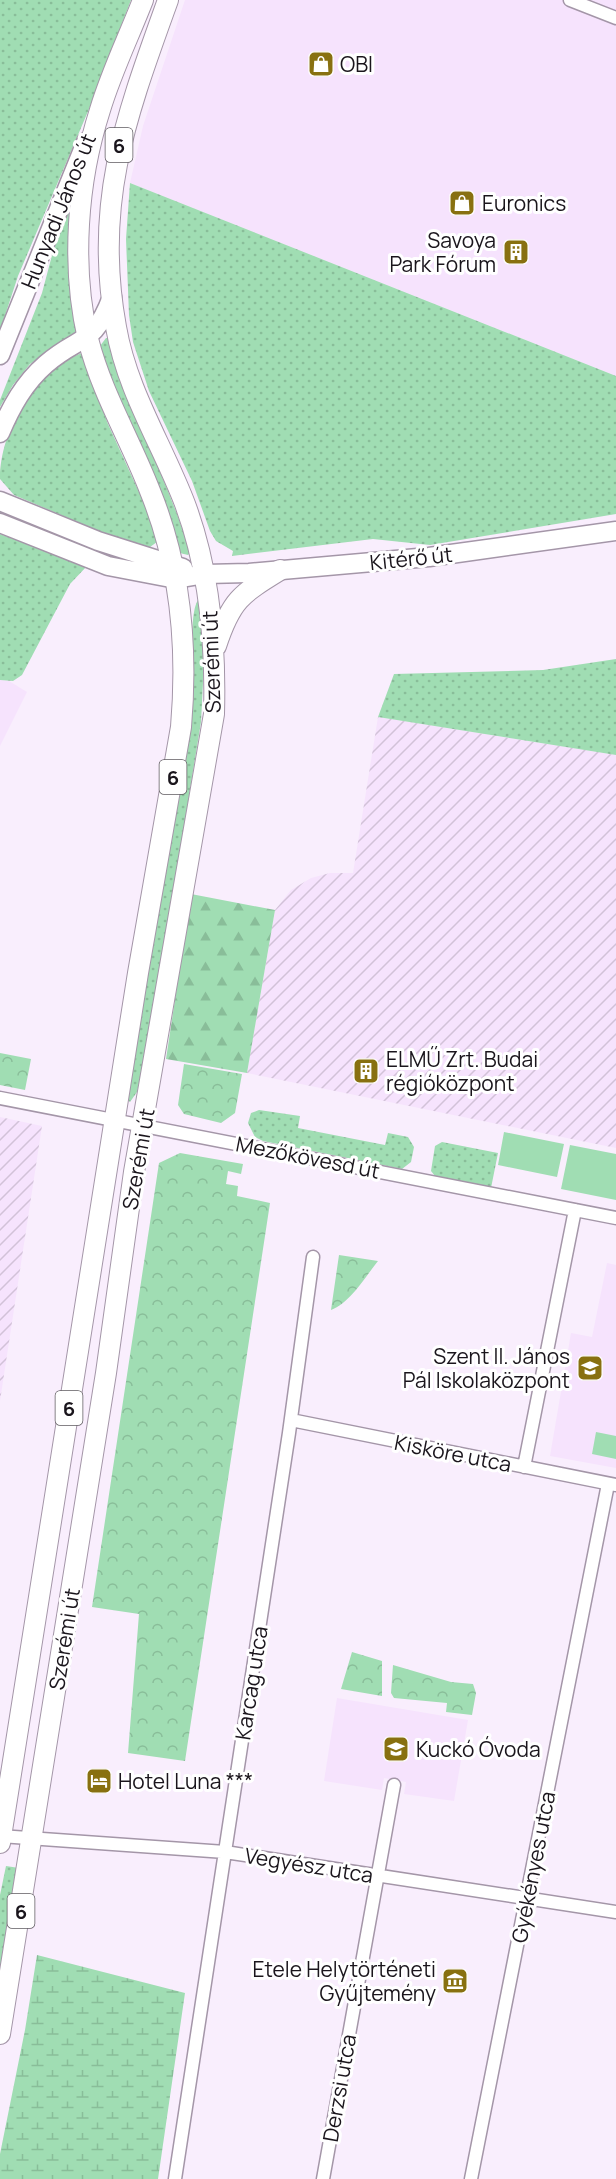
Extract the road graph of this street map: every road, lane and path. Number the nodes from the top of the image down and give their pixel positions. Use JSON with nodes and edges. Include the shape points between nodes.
{"nodes":[{"id":1,"x":143,"y":0,"type":"edge"},
{"id":2,"x":168,"y":0,"type":"edge"},
{"id":3,"x":570,"y":0,"type":"edge"},
{"id":4,"x":616,"y":18,"type":"edge"},
{"id":5,"x":100,"y":111,"type":"junction"},
{"id":6,"x":112,"y":297,"type":"junction"},
{"id":7,"x":88,"y":338,"type":"junction"},
{"id":8,"x":0,"y":355,"type":"edge"},
{"id":9,"x":0,"y":433,"type":"edge"},
{"id":10,"x":0,"y":501,"type":"edge"},
{"id":11,"x":5,"y":528,"type":"edge"},
{"id":12,"x":616,"y":531,"type":"edge"},
{"id":13,"x":280,"y":570,"type":"junction"},
{"id":14,"x":175,"y":572,"type":"junction"},
{"id":15,"x":205,"y":574,"type":"junction"},
{"id":16,"x":215,"y":651,"type":"junction"},
{"id":17,"x":0,"y":1098,"type":"edge"},
{"id":18,"x":114,"y":1120,"type":"junction"},
{"id":19,"x":142,"y":1126,"type":"junction"},
{"id":20,"x":575,"y":1210,"type":"junction"},
{"id":21,"x":616,"y":1218,"type":"edge"},
{"id":22,"x":313,"y":1257,"type":"dead end"},
{"id":23,"x":291,"y":1420,"type":"junction"},
{"id":24,"x":525,"y":1467,"type":"junction"},
{"id":25,"x":612,"y":1485,"type":"edge"},
{"id":26,"x":394,"y":1785,"type":"dead end"},
{"id":27,"x":33,"y":1838,"type":"junction"},
{"id":28,"x":0,"y":1839,"type":"edge"},
{"id":29,"x":225,"y":1852,"type":"junction"},
{"id":30,"x":378,"y":1876,"type":"junction"},
{"id":31,"x":527,"y":1898,"type":"junction"},
{"id":32,"x":616,"y":1912,"type":"edge"},
{"id":33,"x":0,"y":2034,"type":"edge"},
{"id":34,"x":175,"y":2179,"type":"edge"},
{"id":35,"x":323,"y":2179,"type":"edge"},
{"id":36,"x":471,"y":2179,"type":"edge"}],
"edges":[{"from":1,"to":5,"type":"main road","name":"Hunyadi János út","number":"6"},
{"from":2,"to":6,"type":"main road","name":"Hunyadi János út","number":"6","via":[[134,94],[113,173],[109,226]]},
{"from":3,"to":4,"type":"street"},
{"from":5,"to":7,"type":"main road","name":"Szerémi út","number":"6","via":[[84,182],[80,225],[79,270]]},
{"from":5,"to":8,"type":"main road","name":"Hunyadi János út"},
{"from":6,"to":7,"type":"main road","name":"Hunyadi János út","via":[[98,329]]},
{"from":6,"to":15,"type":"main road","name":"Szerémi út","number":"6","via":[[136,396],[185,504]]},
{"from":7,"to":9,"type":"main road","name":"Hunyadi János út","via":[[46,363],[29,381],[12,405]]},
{"from":7,"to":14,"type":"main road","name":"Szerémi út","number":"6","via":[[111,406],[156,506]]},
{"from":10,"to":14,"type":"main road","name":"Kitérő út"},
{"from":11,"to":14,"type":"main road","name":"Kitérő út","via":[[108,566]]},
{"from":12,"to":13,"type":"main road","name":"Kitérő út","via":[[473,552]]},
{"from":13,"to":15,"type":"main road","name":"Kitérő út"},
{"from":13,"to":16,"type":"main road","via":[[244,592],[235,603],[224,621]]},
{"from":14,"to":15,"type":"main road","name":"Kitérő út"},
{"from":14,"to":18,"type":"main road","name":"Szerémi út","number":"6","via":[[184,652],[181,727]]},
{"from":15,"to":16,"type":"main road","name":"Szerémi út","number":"6"},
{"from":16,"to":19,"type":"main road","name":"Szerémi út","number":"6","via":[[214,714]]},
{"from":17,"to":18,"type":"street","name":"Mezőkövesd út"},
{"from":18,"to":19,"type":"street","name":"Mezőkövesd út"},
{"from":18,"to":28,"type":"main road","name":"Szerémi út","number":"6"},
{"from":19,"to":20,"type":"street","name":"Mezőkövesd út"},
{"from":19,"to":27,"type":"main road","name":"Szerémi út","number":"6"},
{"from":20,"to":21,"type":"street","name":"Mezőkövesd út"},
{"from":20,"to":24,"type":"street"},
{"from":22,"to":23,"type":"street","name":"Karcag utca"},
{"from":23,"to":24,"type":"street","name":"Kisköre utca"},
{"from":23,"to":29,"type":"street","name":"Karcag utca"},
{"from":24,"to":25,"type":"street","name":"Kisköre utca"},
{"from":25,"to":31,"type":"street","name":"Gyékényes utca"},
{"from":26,"to":30,"type":"street","name":"Derzsi utca"},
{"from":27,"to":28,"type":"street","name":"Vegyész utca"},
{"from":27,"to":29,"type":"street","name":"Vegyész utca"},
{"from":27,"to":33,"type":"main road","name":"Szerémi út","number":"6"},
{"from":29,"to":30,"type":"street","name":"Vegyész utca"},
{"from":29,"to":34,"type":"street","name":"Karcag utca"},
{"from":30,"to":31,"type":"street","name":"Vegyész utca"},
{"from":30,"to":35,"type":"street","name":"Derzsi utca"},
{"from":31,"to":32,"type":"street","name":"Vegyész utca"},
{"from":31,"to":36,"type":"street","name":"Gyékényes utca"}]}
